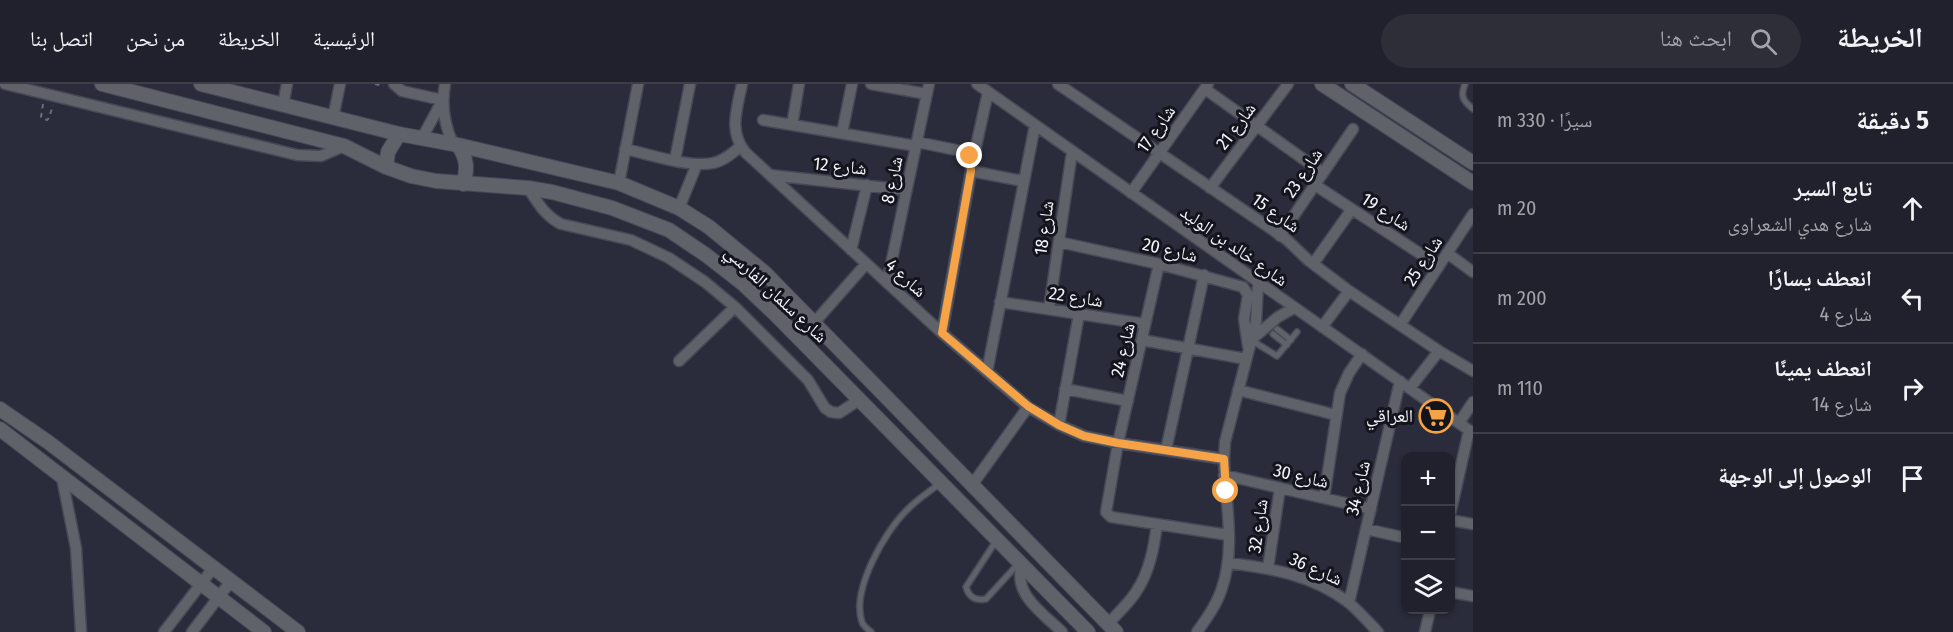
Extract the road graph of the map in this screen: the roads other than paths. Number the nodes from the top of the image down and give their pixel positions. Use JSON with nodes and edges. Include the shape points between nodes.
{"nodes":[{"id":1,"x":5,"y":84,"type":"edge"},
{"id":2,"x":102,"y":84,"type":"edge"},
{"id":3,"x":201,"y":84,"type":"edge"},
{"id":4,"x":286,"y":84,"type":"edge"},
{"id":5,"x":340,"y":84,"type":"edge"},
{"id":6,"x":394,"y":84,"type":"edge"},
{"id":7,"x":445,"y":84,"type":"edge"},
{"id":8,"x":638,"y":84,"type":"edge"},
{"id":9,"x":690,"y":84,"type":"edge"},
{"id":10,"x":741,"y":84,"type":"edge"},
{"id":11,"x":799,"y":84,"type":"edge"},
{"id":12,"x":852,"y":84,"type":"edge"},
{"id":13,"x":871,"y":84,"type":"edge"},
{"id":14,"x":977,"y":84,"type":"edge"},
{"id":15,"x":1058,"y":84,"type":"edge"},
{"id":16,"x":1288,"y":84,"type":"edge"},
{"id":17,"x":1322,"y":84,"type":"edge"},
{"id":18,"x":1352,"y":84,"type":"edge"},
{"id":19,"x":1466,"y":84,"type":"edge"},
{"id":20,"x":1206,"y":86,"type":"edge"},
{"id":21,"x":234,"y":88,"type":"edge"},
{"id":22,"x":928,"y":89,"type":"edge"},
{"id":23,"x":988,"y":92,"type":"junction"},
{"id":24,"x":442,"y":100,"type":"junction"},
{"id":25,"x":283,"y":105,"type":"junction"},
{"id":26,"x":1473,"y":109,"type":"edge"},
{"id":27,"x":333,"y":118,"type":"junction"},
{"id":28,"x":763,"y":120,"type":"dead end"},
{"id":29,"x":792,"y":125,"type":"junction"},
{"id":30,"x":1035,"y":125,"type":"junction"},
{"id":31,"x":1257,"y":126,"type":"junction"},
{"id":32,"x":1353,"y":129,"type":"dead end"},
{"id":33,"x":399,"y":134,"type":"junction"},
{"id":34,"x":842,"y":134,"type":"junction"},
{"id":35,"x":422,"y":138,"type":"junction"},
{"id":36,"x":916,"y":144,"type":"junction"},
{"id":37,"x":456,"y":145,"type":"junction"},
{"id":38,"x":344,"y":146,"type":"junction"},
{"id":39,"x":625,"y":149,"type":"junction"},
{"id":40,"x":743,"y":150,"type":"junction"},
{"id":41,"x":1072,"y":152,"type":"junction"},
{"id":42,"x":1160,"y":153,"type":"junction"},
{"id":43,"x":970,"y":156,"type":"junction"},
{"id":44,"x":675,"y":160,"type":"junction"},
{"id":45,"x":1473,"y":163,"type":"edge"},
{"id":46,"x":697,"y":164,"type":"junction"},
{"id":47,"x":386,"y":167,"type":"junction"},
{"id":48,"x":971,"y":171,"type":"junction"},
{"id":49,"x":1323,"y":173,"type":"junction"},
{"id":50,"x":769,"y":174,"type":"junction"},
{"id":51,"x":1023,"y":180,"type":"junction"},
{"id":52,"x":619,"y":183,"type":"junction"},
{"id":53,"x":1473,"y":183,"type":"edge"},
{"id":54,"x":462,"y":184,"type":"junction"},
{"id":55,"x":867,"y":185,"type":"junction"},
{"id":56,"x":1315,"y":185,"type":"junction"},
{"id":57,"x":528,"y":188,"type":"junction"},
{"id":58,"x":1210,"y":188,"type":"junction"},
{"id":59,"x":906,"y":190,"type":"junction"},
{"id":60,"x":1131,"y":193,"type":"junction"},
{"id":61,"x":679,"y":208,"type":"junction"},
{"id":62,"x":1352,"y":209,"type":"junction"},
{"id":63,"x":1473,"y":214,"type":"edge"},
{"id":64,"x":1280,"y":236,"type":"junction"},
{"id":65,"x":1059,"y":242,"type":"junction"},
{"id":66,"x":851,"y":250,"type":"junction"},
{"id":67,"x":1447,"y":253,"type":"junction"},
{"id":68,"x":866,"y":264,"type":"junction"},
{"id":69,"x":1159,"y":264,"type":"junction"},
{"id":70,"x":1313,"y":264,"type":"junction"},
{"id":71,"x":1439,"y":266,"type":"junction"},
{"id":72,"x":1473,"y":272,"type":"edge"},
{"id":73,"x":1204,"y":275,"type":"junction"},
{"id":74,"x":887,"y":283,"type":"junction"},
{"id":75,"x":1258,"y":283,"type":"junction"},
{"id":76,"x":1349,"y":291,"type":"junction"},
{"id":77,"x":1000,"y":302,"type":"junction"},
{"id":78,"x":735,"y":307,"type":"junction"},
{"id":79,"x":1294,"y":308,"type":"junction"},
{"id":80,"x":1049,"y":309,"type":"junction"},
{"id":81,"x":1079,"y":314,"type":"junction"},
{"id":82,"x":813,"y":324,"type":"junction"},
{"id":83,"x":1145,"y":324,"type":"junction"},
{"id":84,"x":1400,"y":325,"type":"junction"},
{"id":85,"x":1322,"y":327,"type":"junction"},
{"id":86,"x":1275,"y":332,"type":"dead end"},
{"id":87,"x":1297,"y":332,"type":"dead end"},
{"id":88,"x":942,"y":333,"type":"junction"},
{"id":89,"x":1142,"y":340,"type":"junction"},
{"id":90,"x":1289,"y":342,"type":"junction"},
{"id":91,"x":1188,"y":349,"type":"junction"},
{"id":92,"x":1249,"y":350,"type":"junction"},
{"id":93,"x":1439,"y":351,"type":"junction"},
{"id":94,"x":1362,"y":354,"type":"junction"},
{"id":95,"x":679,"y":361,"type":"dead end"},
{"id":96,"x":1473,"y":371,"type":"edge"},
{"id":97,"x":987,"y":372,"type":"junction"},
{"id":98,"x":1405,"y":385,"type":"junction"},
{"id":99,"x":1065,"y":389,"type":"junction"},
{"id":100,"x":1238,"y":390,"type":"junction"},
{"id":101,"x":859,"y":400,"type":"junction"},
{"id":102,"x":1128,"y":401,"type":"junction"},
{"id":103,"x":1473,"y":402,"type":"edge"},
{"id":104,"x":1028,"y":406,"type":"junction"},
{"id":105,"x":0,"y":409,"type":"edge"},
{"id":106,"x":1336,"y":415,"type":"junction"},
{"id":107,"x":1059,"y":425,"type":"junction"},
{"id":108,"x":1467,"y":428,"type":"edge"},
{"id":109,"x":0,"y":429,"type":"edge"},
{"id":110,"x":1118,"y":443,"type":"junction"},
{"id":111,"x":1166,"y":450,"type":"junction"},
{"id":112,"x":1224,"y":459,"type":"junction"},
{"id":113,"x":1224,"y":475,"type":"junction"},
{"id":114,"x":62,"y":478,"type":"junction"},
{"id":115,"x":941,"y":483,"type":"junction"},
{"id":116,"x":972,"y":485,"type":"junction"},
{"id":117,"x":1280,"y":488,"type":"junction"},
{"id":118,"x":1324,"y":498,"type":"junction"},
{"id":119,"x":1452,"y":506,"type":"edge"},
{"id":120,"x":1371,"y":509,"type":"junction"},
{"id":121,"x":1455,"y":521,"type":"edge"},
{"id":122,"x":1157,"y":524,"type":"junction"},
{"id":123,"x":1473,"y":524,"type":"edge"},
{"id":124,"x":1366,"y":529,"type":"junction"},
{"id":125,"x":1228,"y":535,"type":"junction"},
{"id":126,"x":1401,"y":537,"type":"edge"},
{"id":127,"x":997,"y":540,"type":"junction"},
{"id":128,"x":1228,"y":563,"type":"junction"},
{"id":129,"x":1021,"y":564,"type":"junction"},
{"id":130,"x":214,"y":567,"type":"junction"},
{"id":131,"x":1268,"y":568,"type":"junction"},
{"id":132,"x":231,"y":581,"type":"junction"},
{"id":133,"x":202,"y":584,"type":"junction"},
{"id":134,"x":1455,"y":593,"type":"edge"},
{"id":135,"x":1473,"y":596,"type":"edge"},
{"id":136,"x":219,"y":597,"type":"junction"},
{"id":137,"x":1348,"y":603,"type":"junction"},
{"id":138,"x":1429,"y":614,"type":"edge"},
{"id":139,"x":1112,"y":628,"type":"edge"},
{"id":140,"x":81,"y":632,"type":"edge"},
{"id":141,"x":164,"y":632,"type":"edge"},
{"id":142,"x":192,"y":632,"type":"edge"},
{"id":143,"x":264,"y":632,"type":"edge"},
{"id":144,"x":298,"y":632,"type":"edge"},
{"id":145,"x":871,"y":632,"type":"edge"},
{"id":146,"x":1062,"y":632,"type":"edge"},
{"id":147,"x":1088,"y":632,"type":"edge"},
{"id":148,"x":1197,"y":632,"type":"edge"},
{"id":149,"x":1378,"y":632,"type":"edge"},
{"id":150,"x":1425,"y":632,"type":"edge"}],
"edges":[{"from":1,"to":38,"type":"street","via":[[297,155],[321,156]]},
{"from":2,"to":38,"type":"street","name":"شارع سلمان الفارسي"},
{"from":3,"to":21,"type":"street","name":"شارع سلمان الفارسي"},
{"from":4,"to":25,"type":"street"},
{"from":5,"to":27,"type":"street"},
{"from":6,"to":24,"type":"street","via":[[402,91]]},
{"from":7,"to":24,"type":"street"},
{"from":8,"to":39,"type":"street"},
{"from":9,"to":44,"type":"street"},
{"from":10,"to":40,"type":"street","via":[[734,124]]},
{"from":11,"to":29,"type":"street"},
{"from":12,"to":34,"type":"street"},
{"from":13,"to":22,"type":"street"},
{"from":14,"to":23,"type":"street","name":"شارع خالد بن الوليد"},
{"from":15,"to":42,"type":"street","name":"شارع 15"},
{"from":16,"to":31,"type":"street","name":"شارع 21"},
{"from":17,"to":53,"type":"street"},
{"from":18,"to":45,"type":"street"},
{"from":19,"to":26,"type":"lane","via":[[1461,93]]},
{"from":20,"to":31,"type":"street"},
{"from":20,"to":42,"type":"street","name":"شارع 17"},
{"from":21,"to":25,"type":"street","name":"شارع سلمان الفارسي"},
{"from":22,"to":36,"type":"street","name":"شارع 8"},
{"from":23,"to":30,"type":"street","name":"شارع خالد بن الوليد"},
{"from":23,"to":43,"type":"street","via":[[975,151]]},
{"from":24,"to":35,"type":"street"},
{"from":24,"to":37,"type":"street","via":[[445,121]]},
{"from":25,"to":27,"type":"street","name":"شارع سلمان الفارسي"},
{"from":27,"to":33,"type":"street","name":"شارع سلمان الفارسي"},
{"from":28,"to":29,"type":"street"},
{"from":29,"to":34,"type":"street"},
{"from":30,"to":41,"type":"street","name":"شارع خالد بن الوليد"},
{"from":30,"to":51,"type":"street"},
{"from":31,"to":49,"type":"street"},
{"from":31,"to":58,"type":"street","name":"شارع 21"},
{"from":32,"to":49,"type":"street","name":"شارع 23"},
{"from":33,"to":35,"type":"street","name":"شارع سلمان الفارسي"},
{"from":33,"to":47,"type":"street","via":[[390,145]]},
{"from":34,"to":36,"type":"street"},
{"from":35,"to":37,"type":"street","name":"شارع سلمان الفارسي"},
{"from":36,"to":43,"type":"street","via":[[966,152]]},
{"from":36,"to":59,"type":"street","name":"شارع 8"},
{"from":37,"to":52,"type":"street","name":"شارع سلمان الفارسي"},
{"from":37,"to":54,"type":"street","via":[[466,160]]},
{"from":38,"to":47,"type":"street","name":"شارع سلمان الفارسي"},
{"from":39,"to":44,"type":"street"},
{"from":39,"to":52,"type":"street"},
{"from":40,"to":46,"type":"street","via":[[713,163]]},
{"from":40,"to":50,"type":"street","name":"شارع 4"},
{"from":41,"to":60,"type":"street","name":"شارع خالد بن الوليد"},
{"from":41,"to":65,"type":"street","name":"شارع 18"},
{"from":42,"to":58,"type":"street","name":"شارع 15"},
{"from":42,"to":60,"type":"street","name":"شارع 17"},
{"from":43,"to":48,"type":"street"},
{"from":44,"to":46,"type":"street"},
{"from":46,"to":61,"type":"street"},
{"from":47,"to":54,"type":"street","name":"شارع سلمان الفارسي","via":[[428,180]]},
{"from":48,"to":51,"type":"street"},
{"from":48,"to":88,"type":"street"},
{"from":49,"to":56,"type":"street","name":"شارع 23"},
{"from":50,"to":55,"type":"street","name":"شارع 12"},
{"from":50,"to":66,"type":"street","name":"شارع 4"},
{"from":51,"to":77,"type":"street"},
{"from":52,"to":61,"type":"street","name":"شارع سلمان الفارسي"},
{"from":54,"to":57,"type":"street","name":"شارع سلمان الفارسي"},
{"from":55,"to":59,"type":"street","name":"شارع 12"},
{"from":55,"to":66,"type":"street"},
{"from":56,"to":62,"type":"street","name":"شارع 19"},
{"from":56,"to":64,"type":"street","name":"شارع 23"},
{"from":57,"to":78,"type":"street","via":[[554,220],[631,240],[678,264]]},
{"from":57,"to":101,"type":"street","name":"شارع سلمان الفارسي","via":[[612,208],[669,230],[742,283]]},
{"from":58,"to":64,"type":"street","name":"شارع 15"},
{"from":59,"to":74,"type":"street","name":"شارع 8"},
{"from":60,"to":75,"type":"street","name":"شارع خالد بن الوليد"},
{"from":61,"to":82,"type":"street","name":"شارع سلمان الفارسي","via":[[738,249]]},
{"from":62,"to":70,"type":"street"},
{"from":62,"to":71,"type":"street","name":"شارع 19"},
{"from":63,"to":67,"type":"street","name":"شارع 25"},
{"from":64,"to":70,"type":"street","name":"شارع 15"},
{"from":65,"to":69,"type":"street","name":"شارع 20"},
{"from":65,"to":80,"type":"street","name":"شارع 18"},
{"from":66,"to":68,"type":"street","name":"شارع 4"},
{"from":67,"to":71,"type":"street","name":"شارع 25"},
{"from":67,"to":72,"type":"street"},
{"from":68,"to":74,"type":"street","name":"شارع 4"},
{"from":68,"to":82,"type":"street"},
{"from":69,"to":73,"type":"street","name":"شارع 20"},
{"from":69,"to":83,"type":"street","name":"شارع 24"},
{"from":70,"to":76,"type":"street","name":"شارع 15"},
{"from":71,"to":84,"type":"street","name":"شارع 25"},
{"from":73,"to":91,"type":"street"},
{"from":73,"to":92,"type":"street","name":"شارع 20","via":[[1248,292],[1244,319]]},
{"from":74,"to":88,"type":"street","name":"شارع 4"},
{"from":75,"to":79,"type":"street","name":"شارع خالد بن الوليد"},
{"from":75,"to":92,"type":"street","via":[[1256,322]]},
{"from":76,"to":84,"type":"street","name":"شارع 15"},
{"from":76,"to":85,"type":"street"},
{"from":77,"to":80,"type":"street","name":"شارع 22"},
{"from":77,"to":97,"type":"street"},
{"from":78,"to":95,"type":"street"},
{"from":78,"to":101,"type":"street","via":[[808,380],[825,408],[839,413]]},
{"from":79,"to":85,"type":"street","name":"شارع خالد بن الوليد"},
{"from":79,"to":92,"type":"street","via":[[1278,317]]},
{"from":80,"to":81,"type":"street","name":"شارع 22"},
{"from":81,"to":83,"type":"street","name":"شارع 22"},
{"from":81,"to":99,"type":"street"},
{"from":82,"to":116,"type":"street","name":"شارع سلمان الفارسي"},
{"from":83,"to":89,"type":"street","name":"شارع 24"},
{"from":84,"to":93,"type":"street","name":"شارع 15"},
{"from":85,"to":94,"type":"street","name":"شارع خالد بن الوليد"},
{"from":86,"to":90,"type":"lane"},
{"from":87,"to":90,"type":"lane"},
{"from":88,"to":97,"type":"street","name":"شارع 4"},
{"from":89,"to":91,"type":"street"},
{"from":89,"to":102,"type":"street","name":"شارع 24"},
{"from":90,"to":92,"type":"lane","via":[[1276,355]]},
{"from":91,"to":92,"type":"street"},
{"from":91,"to":111,"type":"street"},
{"from":92,"to":100,"type":"street"},
{"from":93,"to":96,"type":"street","name":"شارع 15"},
{"from":93,"to":98,"type":"street"},
{"from":94,"to":98,"type":"street","name":"شارع خالد بن الوليد"},
{"from":94,"to":106,"type":"street","via":[[1340,393]]},
{"from":97,"to":104,"type":"street","name":"شارع 4"},
{"from":98,"to":108,"type":"street","name":"شارع خالد بن الوليد"},
{"from":98,"to":120,"type":"street","name":"شارع 34"},
{"from":99,"to":102,"type":"street"},
{"from":99,"to":107,"type":"street"},
{"from":100,"to":106,"type":"street"},
{"from":100,"to":112,"type":"street"},
{"from":101,"to":115,"type":"street","name":"شارع سلمان الفارسي"},
{"from":102,"to":110,"type":"street","name":"شارع 24"},
{"from":103,"to":108,"type":"street"},
{"from":104,"to":107,"type":"street","name":"شارع 4"},
{"from":104,"to":116,"type":"street"},
{"from":105,"to":130,"type":"street"},
{"from":106,"to":118,"type":"street"},
{"from":107,"to":110,"type":"street","name":"شارع 4","via":[[1084,436]]},
{"from":108,"to":119,"type":"street"},
{"from":109,"to":114,"type":"street"},
{"from":110,"to":111,"type":"street","name":"شارع 4"},
{"from":110,"to":122,"type":"street","name":"شارع 24","via":[[1108,515]]},
{"from":111,"to":112,"type":"street","name":"شارع 4"},
{"from":112,"to":113,"type":"street"},
{"from":113,"to":117,"type":"street","name":"شارع 30"},
{"from":113,"to":125,"type":"street"},
{"from":114,"to":133,"type":"street"},
{"from":114,"to":140,"type":"street","via":[[76,548]]},
{"from":115,"to":127,"type":"street","name":"شارع سلمان الفارسي"},
{"from":115,"to":145,"type":"lane","via":[[906,510],[877,550],[860,608],[862,624]]},
{"from":116,"to":139,"type":"street","name":"شارع سلمان الفارسي"},
{"from":117,"to":118,"type":"street","name":"شارع 30"},
{"from":117,"to":131,"type":"street","name":"شارع 32"},
{"from":118,"to":120,"type":"street","name":"شارع 30"},
{"from":120,"to":124,"type":"street","name":"شارع 34"},
{"from":121,"to":123,"type":"street"},
{"from":122,"to":125,"type":"street"},
{"from":122,"to":139,"type":"street","via":[[1154,548],[1143,578]]},
{"from":124,"to":126,"type":"street"},
{"from":124,"to":137,"type":"street","name":"شارع 34"},
{"from":125,"to":128,"type":"street"},
{"from":127,"to":129,"type":"street","name":"شارع سلمان الفارسي"},
{"from":127,"to":129,"type":"lane","via":[[966,587],[968,594],[986,599]]},
{"from":128,"to":131,"type":"street","name":"شارع 36"},
{"from":128,"to":148,"type":"street","via":[[1212,612]]},
{"from":129,"to":146,"type":"street","via":[[1019,578],[1023,591]]},
{"from":129,"to":147,"type":"street","name":"شارع سلمان الفارسي"},
{"from":130,"to":132,"type":"street"},
{"from":130,"to":133,"type":"street"},
{"from":131,"to":137,"type":"street","name":"شارع 36","via":[[1297,575]]},
{"from":132,"to":136,"type":"street"},
{"from":132,"to":144,"type":"street"},
{"from":133,"to":136,"type":"street"},
{"from":133,"to":141,"type":"street"},
{"from":134,"to":135,"type":"street"},
{"from":136,"to":142,"type":"street"},
{"from":136,"to":143,"type":"street"},
{"from":137,"to":149,"type":"street","name":"شارع 36"},
{"from":138,"to":150,"type":"street"}]}
